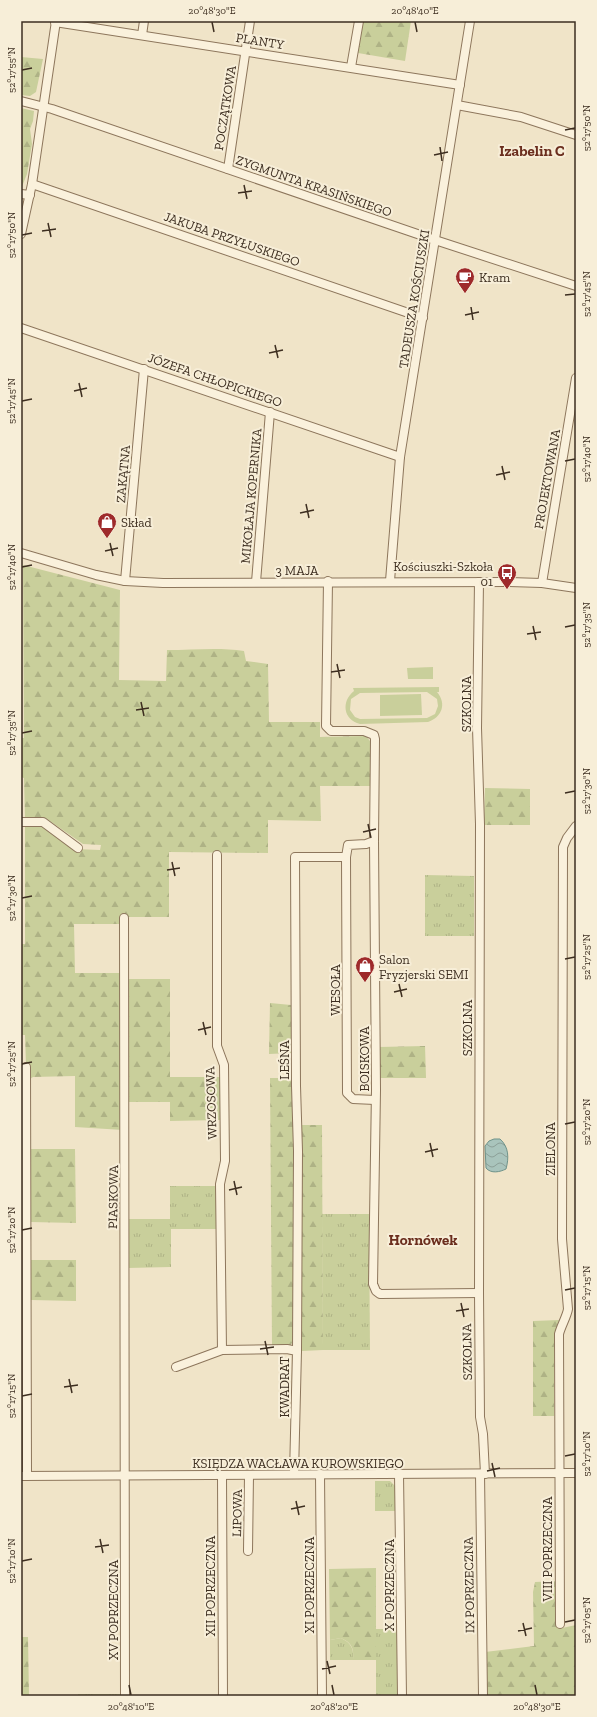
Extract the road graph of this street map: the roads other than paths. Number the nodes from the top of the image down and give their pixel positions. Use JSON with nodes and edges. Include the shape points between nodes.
{"nodes":[{"id":1,"x":144,"y":21,"type":"edge"},
{"id":2,"x":250,"y":21,"type":"edge"},
{"id":3,"x":359,"y":21,"type":"edge"},
{"id":4,"x":470,"y":21,"type":"edge"},
{"id":5,"x":56,"y":22,"type":"edge"},
{"id":6,"x":142,"y":35,"type":"junction"},
{"id":7,"x":245,"y":51,"type":"junction"},
{"id":8,"x":351,"y":67,"type":"junction"},
{"id":9,"x":460,"y":85,"type":"junction"},
{"id":10,"x":21,"y":101,"type":"edge"},
{"id":11,"x":457,"y":105,"type":"junction"},
{"id":12,"x":44,"y":107,"type":"junction"},
{"id":13,"x":576,"y":135,"type":"edge"},
{"id":14,"x":228,"y":169,"type":"junction"},
{"id":15,"x":32,"y":184,"type":"junction"},
{"id":16,"x":21,"y":194,"type":"edge"},
{"id":17,"x":30,"y":195,"type":"junction"},
{"id":18,"x":21,"y":234,"type":"edge"},
{"id":19,"x":435,"y":240,"type":"junction"},
{"id":20,"x":576,"y":286,"type":"edge"},
{"id":21,"x":423,"y":318,"type":"junction"},
{"id":22,"x":21,"y":328,"type":"edge"},
{"id":23,"x":144,"y":369,"type":"junction"},
{"id":24,"x":576,"y":378,"type":"edge"},
{"id":25,"x":270,"y":412,"type":"junction"},
{"id":26,"x":400,"y":457,"type":"junction"},
{"id":27,"x":21,"y":553,"type":"edge"},
{"id":28,"x":125,"y":581,"type":"junction"},
{"id":29,"x":328,"y":581,"type":"junction"},
{"id":30,"x":390,"y":581,"type":"junction"},
{"id":31,"x":256,"y":582,"type":"junction"},
{"id":32,"x":478,"y":582,"type":"junction"},
{"id":33,"x":542,"y":583,"type":"junction"},
{"id":34,"x":576,"y":588,"type":"edge"},
{"id":35,"x":21,"y":822,"type":"edge"},
{"id":36,"x":576,"y":826,"type":"edge"},
{"id":37,"x":374,"y":841,"type":"junction"},
{"id":38,"x":78,"y":848,"type":"dead end"},
{"id":39,"x":217,"y":855,"type":"dead end"},
{"id":40,"x":346,"y":857,"type":"junction"},
{"id":41,"x":124,"y":918,"type":"dead end"},
{"id":42,"x":26,"y":1067,"type":"dead end"},
{"id":43,"x":375,"y":1100,"type":"junction"},
{"id":44,"x":479,"y":1293,"type":"junction"},
{"id":45,"x":222,"y":1350,"type":"junction"},
{"id":46,"x":297,"y":1351,"type":"junction"},
{"id":47,"x":176,"y":1367,"type":"dead end"},
{"id":48,"x":576,"y":1473,"type":"edge"},
{"id":49,"x":294,"y":1474,"type":"junction"},
{"id":50,"x":320,"y":1474,"type":"junction"},
{"id":51,"x":399,"y":1474,"type":"junction"},
{"id":52,"x":483,"y":1474,"type":"junction"},
{"id":53,"x":558,"y":1474,"type":"junction"},
{"id":54,"x":222,"y":1475,"type":"junction"},
{"id":55,"x":249,"y":1475,"type":"junction"},
{"id":56,"x":24,"y":1476,"type":"edge"},
{"id":57,"x":125,"y":1476,"type":"junction"},
{"id":58,"x":248,"y":1551,"type":"dead end"},
{"id":59,"x":560,"y":1624,"type":"dead end"},
{"id":60,"x":125,"y":1696,"type":"edge"},
{"id":61,"x":223,"y":1696,"type":"edge"},
{"id":62,"x":322,"y":1696,"type":"edge"},
{"id":63,"x":402,"y":1696,"type":"edge"},
{"id":64,"x":483,"y":1696,"type":"edge"}],
"edges":[{"from":1,"to":6,"type":"street"},
{"from":2,"to":7,"type":"street","name":"POCZĄTKOWA"},
{"from":3,"to":8,"type":"street"},
{"from":4,"to":9,"type":"street","name":"TADEUSZA KOŚCIUSZKI"},
{"from":5,"to":6,"type":"street","name":"PLANTY"},
{"from":5,"to":12,"type":"street"},
{"from":6,"to":7,"type":"street","name":"PLANTY"},
{"from":7,"to":8,"type":"street","name":"PLANTY"},
{"from":7,"to":14,"type":"street","name":"POCZĄTKOWA"},
{"from":8,"to":9,"type":"street","name":"PLANTY"},
{"from":9,"to":11,"type":"street","name":"TADEUSZA KOŚCIUSZKI"},
{"from":10,"to":12,"type":"street","name":"ZYGMUNTA KRASIŃSKIEGO"},
{"from":11,"to":13,"type":"street","via":[[521,117]]},
{"from":11,"to":19,"type":"street","name":"TADEUSZA KOŚCIUSZKI"},
{"from":12,"to":14,"type":"street","name":"ZYGMUNTA KRASIŃSKIEGO"},
{"from":12,"to":15,"type":"street"},
{"from":14,"to":19,"type":"street","name":"ZYGMUNTA KRASIŃSKIEGO"},
{"from":15,"to":17,"type":"street"},
{"from":15,"to":21,"type":"street","name":"JAKUBA PRZYŁUSKIEGO"},
{"from":16,"to":17,"type":"street"},
{"from":17,"to":18,"type":"street"},
{"from":19,"to":20,"type":"street","name":"ZYGMUNTA KRASIŃSKIEGO"},
{"from":19,"to":21,"type":"street","name":"TADEUSZA KOŚCIUSZKI"},
{"from":21,"to":26,"type":"street","name":"TADEUSZA KOŚCIUSZKI"},
{"from":22,"to":23,"type":"street","name":"JÓZEFA CHŁOPICKIEGO"},
{"from":23,"to":25,"type":"street","name":"JÓZEFA CHŁOPICKIEGO"},
{"from":23,"to":28,"type":"street","name":"ZAKĄTNA"},
{"from":24,"to":33,"type":"street","name":"PROJEKTOWANA"},
{"from":25,"to":26,"type":"street","name":"JÓZEFA CHŁOPICKIEGO"},
{"from":25,"to":31,"type":"street","name":"MIKOŁAJA KOPERNIKA"},
{"from":26,"to":30,"type":"street","name":"TADEUSZA KOŚCIUSZKI"},
{"from":27,"to":28,"type":"street","name":"3 MAJA"},
{"from":28,"to":31,"type":"street","name":"3 MAJA"},
{"from":29,"to":30,"type":"street","name":"3 MAJA"},
{"from":29,"to":31,"type":"street","name":"3 MAJA"},
{"from":29,"to":37,"type":"street","name":"BOISKOWA","via":[[326,726],[331,731],[364,730],[374,735]]},
{"from":30,"to":32,"type":"street","name":"3 MAJA"},
{"from":32,"to":33,"type":"street","name":"3 MAJA"},
{"from":32,"to":44,"type":"street","name":"SZKOLNA"},
{"from":33,"to":34,"type":"street","name":"3 MAJA"},
{"from":35,"to":38,"type":"street","via":[[43,822]]},
{"from":36,"to":53,"type":"street","name":"ZIELONA","via":[[563,847],[562,1239],[568,1314],[559,1334]]},
{"from":37,"to":40,"type":"street","via":[[348,846]]},
{"from":37,"to":43,"type":"street","name":"BOISKOWA"},
{"from":39,"to":45,"type":"street","name":"WRZOSOWA","via":[[217,1046],[224,1065],[225,1161],[220,1184]]},
{"from":40,"to":43,"type":"street","name":"WESOŁA","via":[[347,1093],[354,1099]]},
{"from":40,"to":46,"type":"street","name":"LEŚNA","via":[[296,857],[295,863]]},
{"from":41,"to":57,"type":"street","name":"PIASKOWA"},
{"from":42,"to":56,"type":"street"},
{"from":43,"to":44,"type":"street","name":"BOISKOWA","via":[[373,1284],[376,1291],[380,1294]]},
{"from":44,"to":52,"type":"street","name":"SZKOLNA"},
{"from":45,"to":46,"type":"street","name":"KWADRAT"},
{"from":45,"to":47,"type":"street","name":"KWADRAT"},
{"from":46,"to":49,"type":"street","name":"KWADRAT"},
{"from":48,"to":53,"type":"street","name":"KSIĘDZA WACŁAWA KUROWSKIEGO"},
{"from":49,"to":50,"type":"street","name":"KSIĘDZA WACŁAWA KUROWSKIEGO"},
{"from":49,"to":55,"type":"street","name":"KSIĘDZA WACŁAWA KUROWSKIEGO"},
{"from":50,"to":51,"type":"street","name":"KSIĘDZA WACŁAWA KUROWSKIEGO"},
{"from":50,"to":62,"type":"street","name":"XI POPRZECZNA"},
{"from":51,"to":52,"type":"street","name":"KSIĘDZA WACŁAWA KUROWSKIEGO"},
{"from":51,"to":63,"type":"street","name":"X POPRZECZNA"},
{"from":52,"to":53,"type":"street","name":"KSIĘDZA WACŁAWA KUROWSKIEGO"},
{"from":52,"to":64,"type":"street","name":"IX POPRZECZNA"},
{"from":53,"to":59,"type":"street","name":"VIII POPRZECZNA"},
{"from":54,"to":55,"type":"street","name":"KSIĘDZA WACŁAWA KUROWSKIEGO"},
{"from":54,"to":57,"type":"street","name":"KSIĘDZA WACŁAWA KUROWSKIEGO"},
{"from":54,"to":61,"type":"street","name":"XII POPRZECZNA"},
{"from":55,"to":58,"type":"street","name":"LIPOWA"},
{"from":56,"to":57,"type":"street","name":"KSIĘDZA WACŁAWA KUROWSKIEGO"},
{"from":57,"to":60,"type":"street","name":"XV POPRZECZNA"}]}
